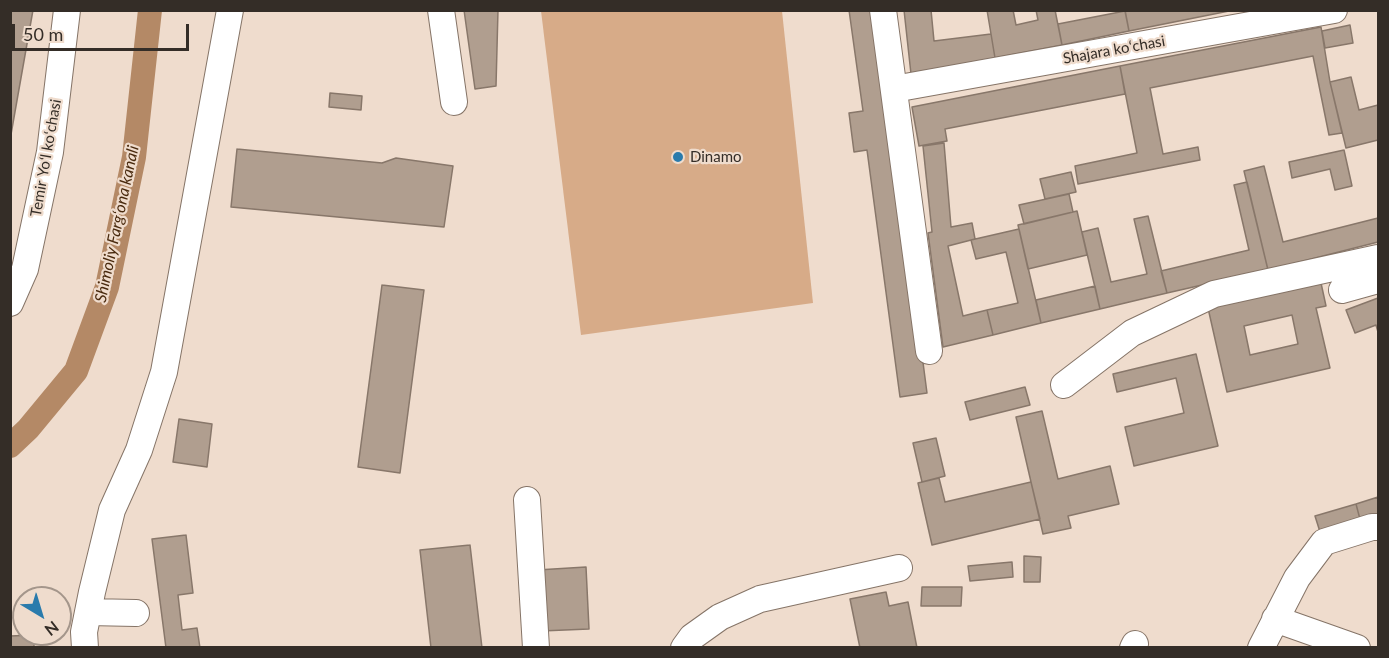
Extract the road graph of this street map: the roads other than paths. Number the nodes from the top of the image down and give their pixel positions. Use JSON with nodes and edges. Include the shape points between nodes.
{"nodes":[{"id":1,"x":68,"y":10,"type":"edge"},
{"id":2,"x":230,"y":10,"type":"edge"},
{"id":3,"x":441,"y":10,"type":"edge"},
{"id":4,"x":883,"y":10,"type":"edge"},
{"id":5,"x":1334,"y":10,"type":"edge"},
{"id":6,"x":894,"y":89,"type":"junction"},
{"id":7,"x":454,"y":102,"type":"dead end"},
{"id":8,"x":1378,"y":258,"type":"edge"},
{"id":9,"x":1378,"y":280,"type":"edge"},
{"id":10,"x":1342,"y":290,"type":"dead end"},
{"id":11,"x":10,"y":303,"type":"edge"},
{"id":12,"x":929,"y":351,"type":"dead end"},
{"id":13,"x":1064,"y":385,"type":"dead end"},
{"id":14,"x":527,"y":500,"type":"dead end"},
{"id":15,"x":1378,"y":527,"type":"edge"},
{"id":16,"x":899,"y":568,"type":"dead end"},
{"id":17,"x":88,"y":612,"type":"junction"},
{"id":18,"x":136,"y":613,"type":"dead end"},
{"id":19,"x":1275,"y":619,"type":"junction"},
{"id":20,"x":85,"y":648,"type":"edge"},
{"id":21,"x":536,"y":648,"type":"edge"},
{"id":22,"x":684,"y":648,"type":"edge"},
{"id":23,"x":1261,"y":648,"type":"edge"},
{"id":24,"x":1357,"y":648,"type":"edge"}],
"edges":[{"from":1,"to":11,"type":"street","name":"Temir Yoʻl koʻchasi","via":[[50,152],[25,269]]},
{"from":2,"to":17,"type":"street","via":[[164,372],[139,450],[112,510]]},
{"from":3,"to":7,"type":"street"},
{"from":4,"to":6,"type":"street"},
{"from":5,"to":6,"type":"street","name":"Shajara koʻchasi"},
{"from":6,"to":12,"type":"street"},
{"from":8,"to":13,"type":"street","via":[[1214,294],[1132,333]]},
{"from":9,"to":10,"type":"street"},
{"from":14,"to":21,"type":"street"},
{"from":15,"to":19,"type":"street","via":[[1324,542],[1297,578]]},
{"from":16,"to":22,"type":"street","via":[[760,599],[720,617],[692,637]]},
{"from":17,"to":18,"type":"street"},
{"from":17,"to":20,"type":"street"},
{"from":19,"to":23,"type":"street"},
{"from":19,"to":24,"type":"street"}]}
